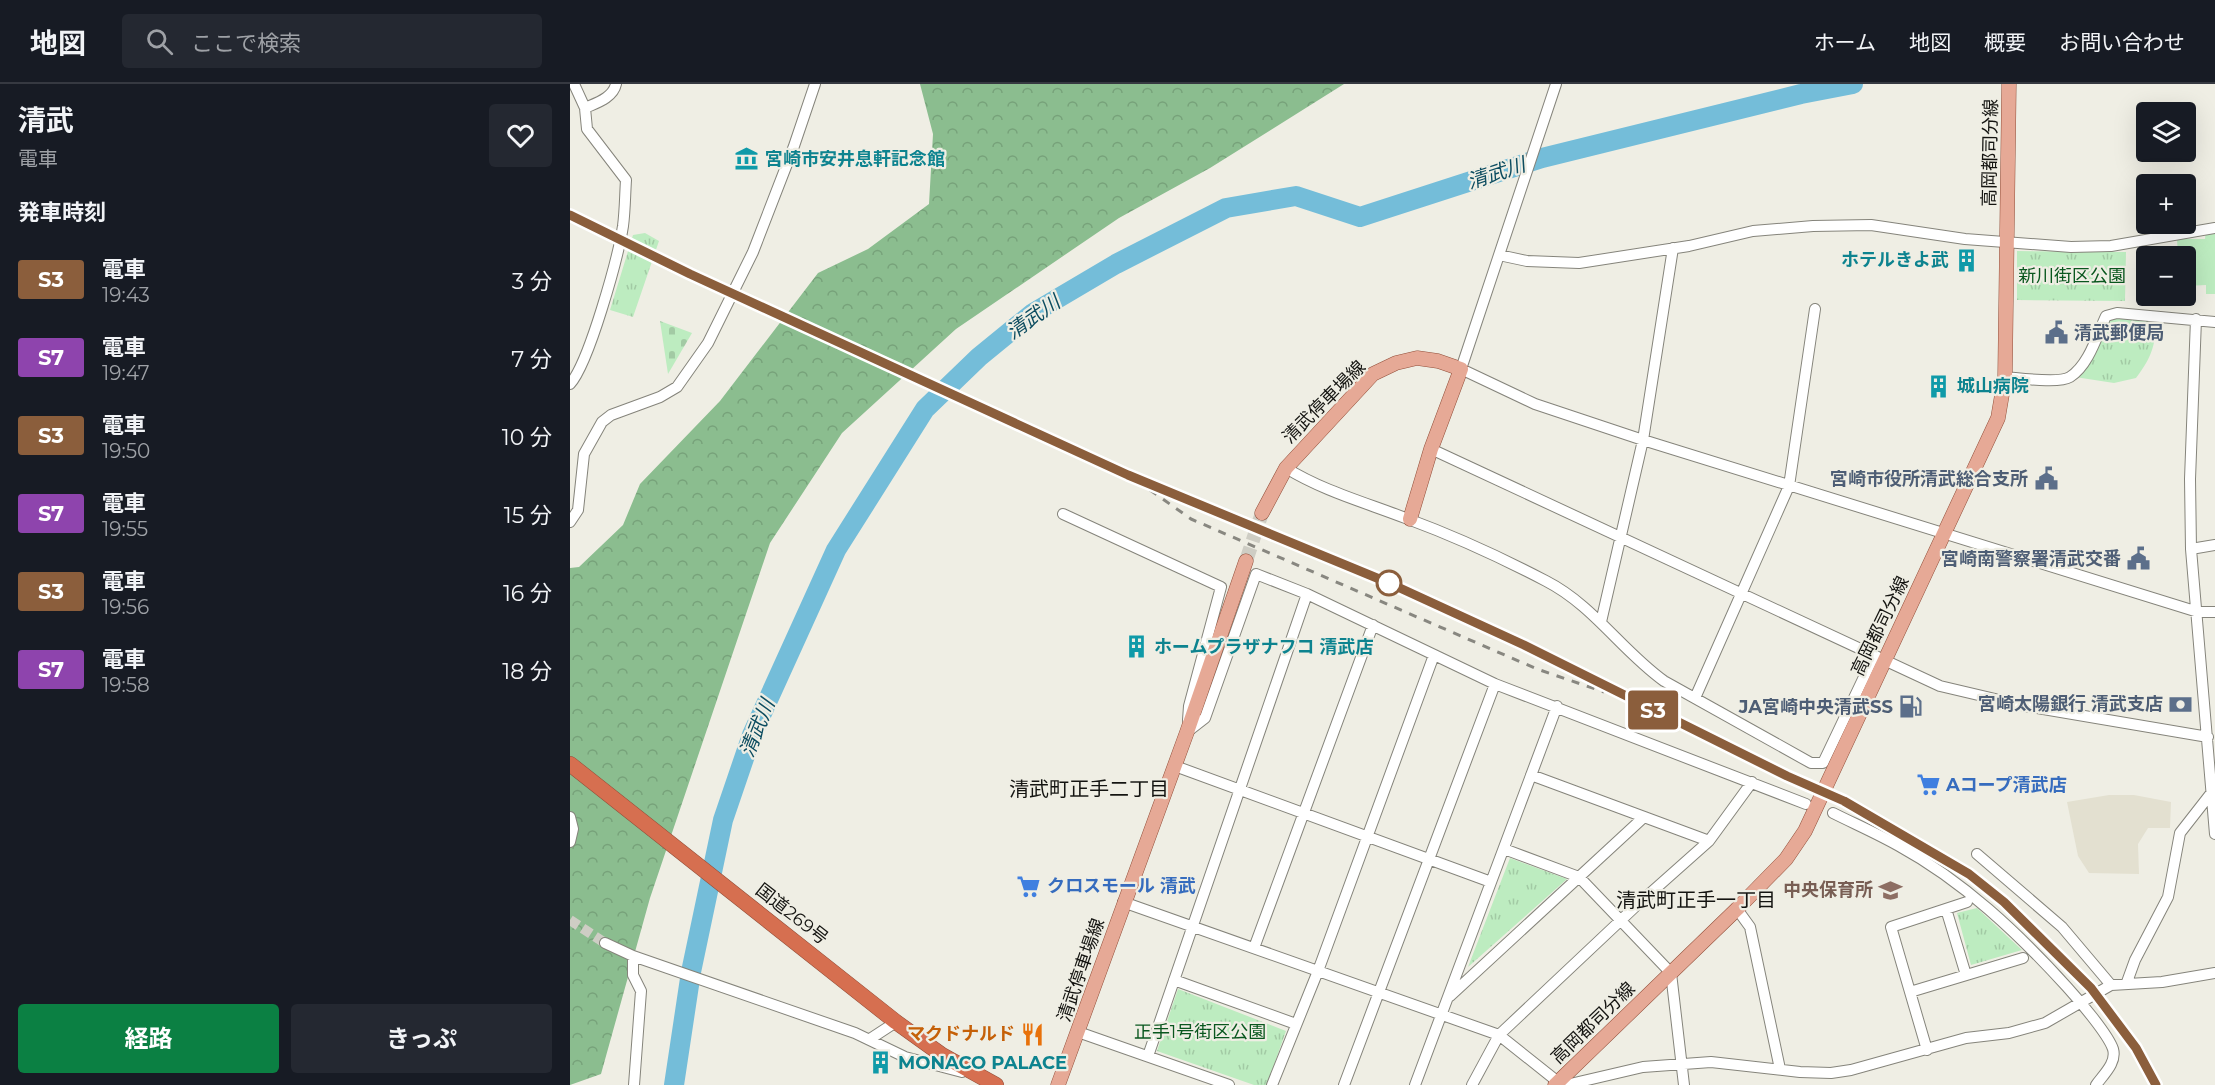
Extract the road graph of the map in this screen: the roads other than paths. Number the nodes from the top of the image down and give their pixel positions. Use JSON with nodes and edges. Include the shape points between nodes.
{"nodes":[{"id":1,"x":574,"y":84,"type":"edge"},
{"id":2,"x":616,"y":84,"type":"edge"},
{"id":3,"x":1556,"y":84,"type":"edge"},
{"id":4,"x":2009,"y":84,"type":"edge"},
{"id":5,"x":812,"y":85,"type":"edge"},
{"id":6,"x":585,"y":108,"type":"junction"},
{"id":7,"x":2215,"y":228,"type":"edge"},
{"id":8,"x":2007,"y":237,"type":"junction"},
{"id":9,"x":1673,"y":248,"type":"junction"},
{"id":10,"x":1499,"y":255,"type":"junction"},
{"id":11,"x":1815,"y":309,"type":"dead end"},
{"id":12,"x":2196,"y":319,"type":"junction"},
{"id":13,"x":2215,"y":322,"type":"edge"},
{"id":14,"x":1461,"y":369,"type":"junction"},
{"id":15,"x":2005,"y":376,"type":"junction"},
{"id":16,"x":572,"y":379,"type":"edge"},
{"id":17,"x":1643,"y":440,"type":"junction"},
{"id":18,"x":1431,"y":449,"type":"junction"},
{"id":19,"x":1286,"y":468,"type":"junction"},
{"id":20,"x":1789,"y":486,"type":"junction"},
{"id":21,"x":1262,"y":513,"type":"tunnel mouth"},
{"id":22,"x":1063,"y":514,"type":"dead end"},
{"id":23,"x":1410,"y":519,"type":"junction"},
{"id":24,"x":570,"y":522,"type":"edge"},
{"id":25,"x":1945,"y":533,"type":"junction"},
{"id":26,"x":1621,"y":539,"type":"junction"},
{"id":27,"x":2215,"y":545,"type":"edge"},
{"id":28,"x":2191,"y":549,"type":"junction"},
{"id":29,"x":1246,"y":561,"type":"tunnel mouth"},
{"id":30,"x":1307,"y":594,"type":"junction"},
{"id":31,"x":1741,"y":594,"type":"junction"},
{"id":32,"x":2198,"y":612,"type":"junction"},
{"id":33,"x":2215,"y":612,"type":"edge"},
{"id":34,"x":1601,"y":622,"type":"junction"},
{"id":35,"x":1373,"y":625,"type":"junction"},
{"id":36,"x":1434,"y":655,"type":"junction"},
{"id":37,"x":1878,"y":659,"type":"junction"},
{"id":38,"x":1495,"y":684,"type":"junction"},
{"id":39,"x":1695,"y":698,"type":"junction"},
{"id":40,"x":1557,"y":706,"type":"junction"},
{"id":41,"x":1187,"y":732,"type":"junction"},
{"id":42,"x":2208,"y":737,"type":"junction"},
{"id":43,"x":570,"y":764,"type":"edge"},
{"id":44,"x":1175,"y":766,"type":"junction"},
{"id":45,"x":1531,"y":775,"type":"junction"},
{"id":46,"x":1752,"y":782,"type":"junction"},
{"id":47,"x":1239,"y":789,"type":"junction"},
{"id":48,"x":2212,"y":792,"type":"junction"},
{"id":49,"x":1806,"y":804,"type":"dead end"},
{"id":50,"x":1304,"y":813,"type":"junction"},
{"id":51,"x":1833,"y":813,"type":"dead end"},
{"id":52,"x":570,"y":817,"type":"edge"},
{"id":53,"x":1644,"y":817,"type":"junction"},
{"id":54,"x":2215,"y":834,"type":"edge"},
{"id":55,"x":1367,"y":836,"type":"junction"},
{"id":56,"x":570,"y":842,"type":"edge"},
{"id":57,"x":1709,"y":842,"type":"junction"},
{"id":58,"x":1504,"y":849,"type":"junction"},
{"id":59,"x":1977,"y":854,"type":"dead end"},
{"id":60,"x":1429,"y":859,"type":"junction"},
{"id":61,"x":1579,"y":877,"type":"junction"},
{"id":62,"x":1491,"y":882,"type":"junction"},
{"id":63,"x":1123,"y":902,"type":"junction"},
{"id":64,"x":1967,"y":902,"type":"dead end"},
{"id":65,"x":1737,"y":909,"type":"junction"},
{"id":66,"x":1946,"y":909,"type":"junction"},
{"id":67,"x":1620,"y":921,"type":"junction"},
{"id":68,"x":1192,"y":926,"type":"junction"},
{"id":69,"x":605,"y":943,"type":"tunnel mouth"},
{"id":70,"x":1254,"y":948,"type":"junction"},
{"id":71,"x":633,"y":956,"type":"junction"},
{"id":72,"x":2023,"y":958,"type":"dead end"},
{"id":73,"x":1318,"y":971,"type":"junction"},
{"id":74,"x":1671,"y":973,"type":"junction"},
{"id":75,"x":2215,"y":973,"type":"edge"},
{"id":76,"x":1966,"y":975,"type":"junction"},
{"id":77,"x":1174,"y":980,"type":"junction"},
{"id":78,"x":2127,"y":982,"type":"junction"},
{"id":79,"x":2111,"y":985,"type":"junction"},
{"id":80,"x":1910,"y":992,"type":"junction"},
{"id":81,"x":1379,"y":993,"type":"junction"},
{"id":82,"x":1448,"y":998,"type":"junction"},
{"id":83,"x":2082,"y":1004,"type":"junction"},
{"id":84,"x":1442,"y":1015,"type":"junction"},
{"id":85,"x":896,"y":1022,"type":"junction"},
{"id":86,"x":1296,"y":1024,"type":"junction"},
{"id":87,"x":1078,"y":1032,"type":"junction"},
{"id":88,"x":1499,"y":1035,"type":"junction"},
{"id":89,"x":870,"y":1039,"type":"junction"},
{"id":90,"x":1927,"y":1050,"type":"junction"},
{"id":91,"x":1148,"y":1056,"type":"junction"},
{"id":92,"x":1684,"y":1064,"type":"junction"},
{"id":93,"x":1780,"y":1069,"type":"junction"},
{"id":94,"x":1557,"y":1083,"type":"edge"},
{"id":95,"x":993,"y":1084,"type":"edge"},
{"id":96,"x":634,"y":1085,"type":"edge"},
{"id":97,"x":1059,"y":1085,"type":"edge"},
{"id":98,"x":1229,"y":1085,"type":"edge"},
{"id":99,"x":1272,"y":1085,"type":"edge"},
{"id":100,"x":1344,"y":1085,"type":"edge"},
{"id":101,"x":1415,"y":1085,"type":"edge"},
{"id":102,"x":1472,"y":1085,"type":"edge"},
{"id":103,"x":1684,"y":1085,"type":"edge"},
{"id":104,"x":2096,"y":1085,"type":"edge"}],
"edges":[{"from":1,"to":6,"type":"street"},
{"from":2,"to":6,"type":"street","via":[[605,99]]},
{"from":3,"to":10,"type":"street"},
{"from":4,"to":8,"type":"main road","name":"高岡都司分線"},
{"from":5,"to":24,"type":"street","via":[[794,146],[753,252],[708,343],[677,387],[602,422],[584,454],[578,510]]},
{"from":6,"to":16,"type":"street","via":[[587,129],[623,171],[626,180],[623,227],[614,263],[583,366]]},
{"from":7,"to":8,"type":"street","via":[[2111,246]]},
{"from":8,"to":9,"type":"street","via":[[1871,225],[1753,231]]},
{"from":8,"to":15,"type":"main road","name":"高岡都司分線"},
{"from":9,"to":10,"type":"street","via":[[1579,263],[1527,261]]},
{"from":9,"to":17,"type":"street"},
{"from":10,"to":14,"type":"street"},
{"from":11,"to":20,"type":"street"},
{"from":12,"to":13,"type":"street"},
{"from":12,"to":15,"type":"street","via":[[2117,313],[2106,316],[2086,359],[2070,378]]},
{"from":12,"to":28,"type":"street"},
{"from":14,"to":17,"type":"street","via":[[1535,404]]},
{"from":14,"to":18,"type":"main road"},
{"from":14,"to":19,"type":"main road","name":"清武停車場線","via":[[1417,358],[1373,374]]},
{"from":15,"to":25,"type":"main road","name":"高岡都司分線","via":[[1998,418]]},
{"from":17,"to":20,"type":"street"},
{"from":17,"to":26,"type":"street"},
{"from":18,"to":23,"type":"main road"},
{"from":18,"to":26,"type":"street"},
{"from":19,"to":21,"type":"main road","name":"清武停車場線"},
{"from":19,"to":23,"type":"street","via":[[1307,481]]},
{"from":20,"to":25,"type":"street"},
{"from":20,"to":31,"type":"street"},
{"from":22,"to":41,"type":"street","via":[[1221,587],[1189,706]]},
{"from":23,"to":34,"type":"street","via":[[1547,581]]},
{"from":25,"to":32,"type":"street"},
{"from":25,"to":37,"type":"main road","name":"高岡都司分線"},
{"from":26,"to":31,"type":"street"},
{"from":26,"to":34,"type":"street"},
{"from":27,"to":28,"type":"street"},
{"from":28,"to":32,"type":"street"},
{"from":29,"to":41,"type":"main road","name":"清武停車場線"},
{"from":30,"to":35,"type":"street"},
{"from":30,"to":41,"type":"street","via":[[1256,574],[1205,718]]},
{"from":30,"to":47,"type":"street"},
{"from":31,"to":37,"type":"street"},
{"from":31,"to":39,"type":"street"},
{"from":32,"to":33,"type":"street"},
{"from":32,"to":42,"type":"street"},
{"from":34,"to":39,"type":"street","via":[[1647,669]]},
{"from":35,"to":36,"type":"street"},
{"from":35,"to":50,"type":"street"},
{"from":36,"to":38,"type":"street"},
{"from":36,"to":55,"type":"street"},
{"from":37,"to":39,"type":"street","via":[[1823,763],[1811,762]]},
{"from":37,"to":42,"type":"street","via":[[1962,692]]},
{"from":37,"to":65,"type":"main road","name":"高岡都司分線","via":[[1805,831],[1786,859]]},
{"from":38,"to":40,"type":"street"},
{"from":38,"to":60,"type":"street"},
{"from":40,"to":45,"type":"street"},
{"from":40,"to":46,"type":"street"},
{"from":41,"to":44,"type":"main road","name":"清武停車場線"},
{"from":42,"to":48,"type":"street"},
{"from":43,"to":85,"type":"highway","name":"国道269号"},
{"from":44,"to":47,"type":"street"},
{"from":44,"to":63,"type":"main road","name":"清武停車場線"},
{"from":45,"to":53,"type":"street"},
{"from":45,"to":58,"type":"street"},
{"from":46,"to":49,"type":"street"},
{"from":46,"to":57,"type":"street"},
{"from":47,"to":50,"type":"street"},
{"from":47,"to":68,"type":"street"},
{"from":48,"to":54,"type":"street"},
{"from":48,"to":78,"type":"street","via":[[2180,833],[2169,897]]},
{"from":50,"to":55,"type":"street"},
{"from":50,"to":70,"type":"street"},
{"from":51,"to":83,"type":"street","via":[[1900,846],[1977,898]]},
{"from":52,"to":56,"type":"street"},
{"from":53,"to":57,"type":"street"},
{"from":53,"to":61,"type":"street"},
{"from":55,"to":60,"type":"street"},
{"from":55,"to":73,"type":"street"},
{"from":57,"to":67,"type":"street"},
{"from":58,"to":61,"type":"street"},
{"from":58,"to":62,"type":"street"},
{"from":59,"to":79,"type":"street","via":[[2062,927]]},
{"from":60,"to":62,"type":"street"},
{"from":60,"to":81,"type":"street"},
{"from":61,"to":67,"type":"street"},
{"from":61,"to":82,"type":"street"},
{"from":62,"to":82,"type":"street"},
{"from":63,"to":68,"type":"street"},
{"from":63,"to":87,"type":"main road","name":"清武停車場線"},
{"from":64,"to":66,"type":"street"},
{"from":65,"to":74,"type":"main road","name":"高岡都司分線"},
{"from":65,"to":93,"type":"street","via":[[1750,927]]},
{"from":66,"to":76,"type":"street"},
{"from":66,"to":80,"type":"street","via":[[1891,927]]},
{"from":67,"to":74,"type":"street"},
{"from":67,"to":88,"type":"street"},
{"from":68,"to":70,"type":"street"},
{"from":68,"to":77,"type":"street"},
{"from":69,"to":71,"type":"street"},
{"from":70,"to":73,"type":"street"},
{"from":71,"to":89,"type":"street"},
{"from":71,"to":96,"type":"street","via":[[633,975],[640,991]]},
{"from":72,"to":76,"type":"street"},
{"from":73,"to":81,"type":"street"},
{"from":73,"to":86,"type":"street"},
{"from":74,"to":92,"type":"street"},
{"from":74,"to":94,"type":"main road","name":"高岡都司分線"},
{"from":75,"to":78,"type":"street","via":[[2162,982]]},
{"from":76,"to":80,"type":"street"},
{"from":77,"to":86,"type":"street"},
{"from":77,"to":91,"type":"street"},
{"from":78,"to":79,"type":"street"},
{"from":79,"to":83,"type":"street"},
{"from":80,"to":90,"type":"street"},
{"from":81,"to":84,"type":"street"},
{"from":81,"to":100,"type":"street"},
{"from":82,"to":84,"type":"street"},
{"from":83,"to":90,"type":"street","via":[[2045,1023]]},
{"from":83,"to":104,"type":"street","via":[[2113,1050],[2112,1063]]},
{"from":84,"to":88,"type":"street"},
{"from":84,"to":101,"type":"street"},
{"from":85,"to":89,"type":"street"},
{"from":85,"to":95,"type":"highway","name":"国道269号","via":[[942,1055]]},
{"from":86,"to":99,"type":"street"},
{"from":87,"to":91,"type":"street"},
{"from":87,"to":97,"type":"main road","name":"清武停車場線"},
{"from":88,"to":94,"type":"street"},
{"from":88,"to":102,"type":"street"},
{"from":89,"to":95,"type":"street","via":[[905,1057],[953,1068]]},
{"from":90,"to":93,"type":"street","via":[[1831,1073]]},
{"from":91,"to":98,"type":"street"},
{"from":92,"to":93,"type":"street","via":[[1711,1062]]},
{"from":92,"to":94,"type":"street","via":[[1643,1067],[1570,1084]]},
{"from":92,"to":103,"type":"street"}]}
